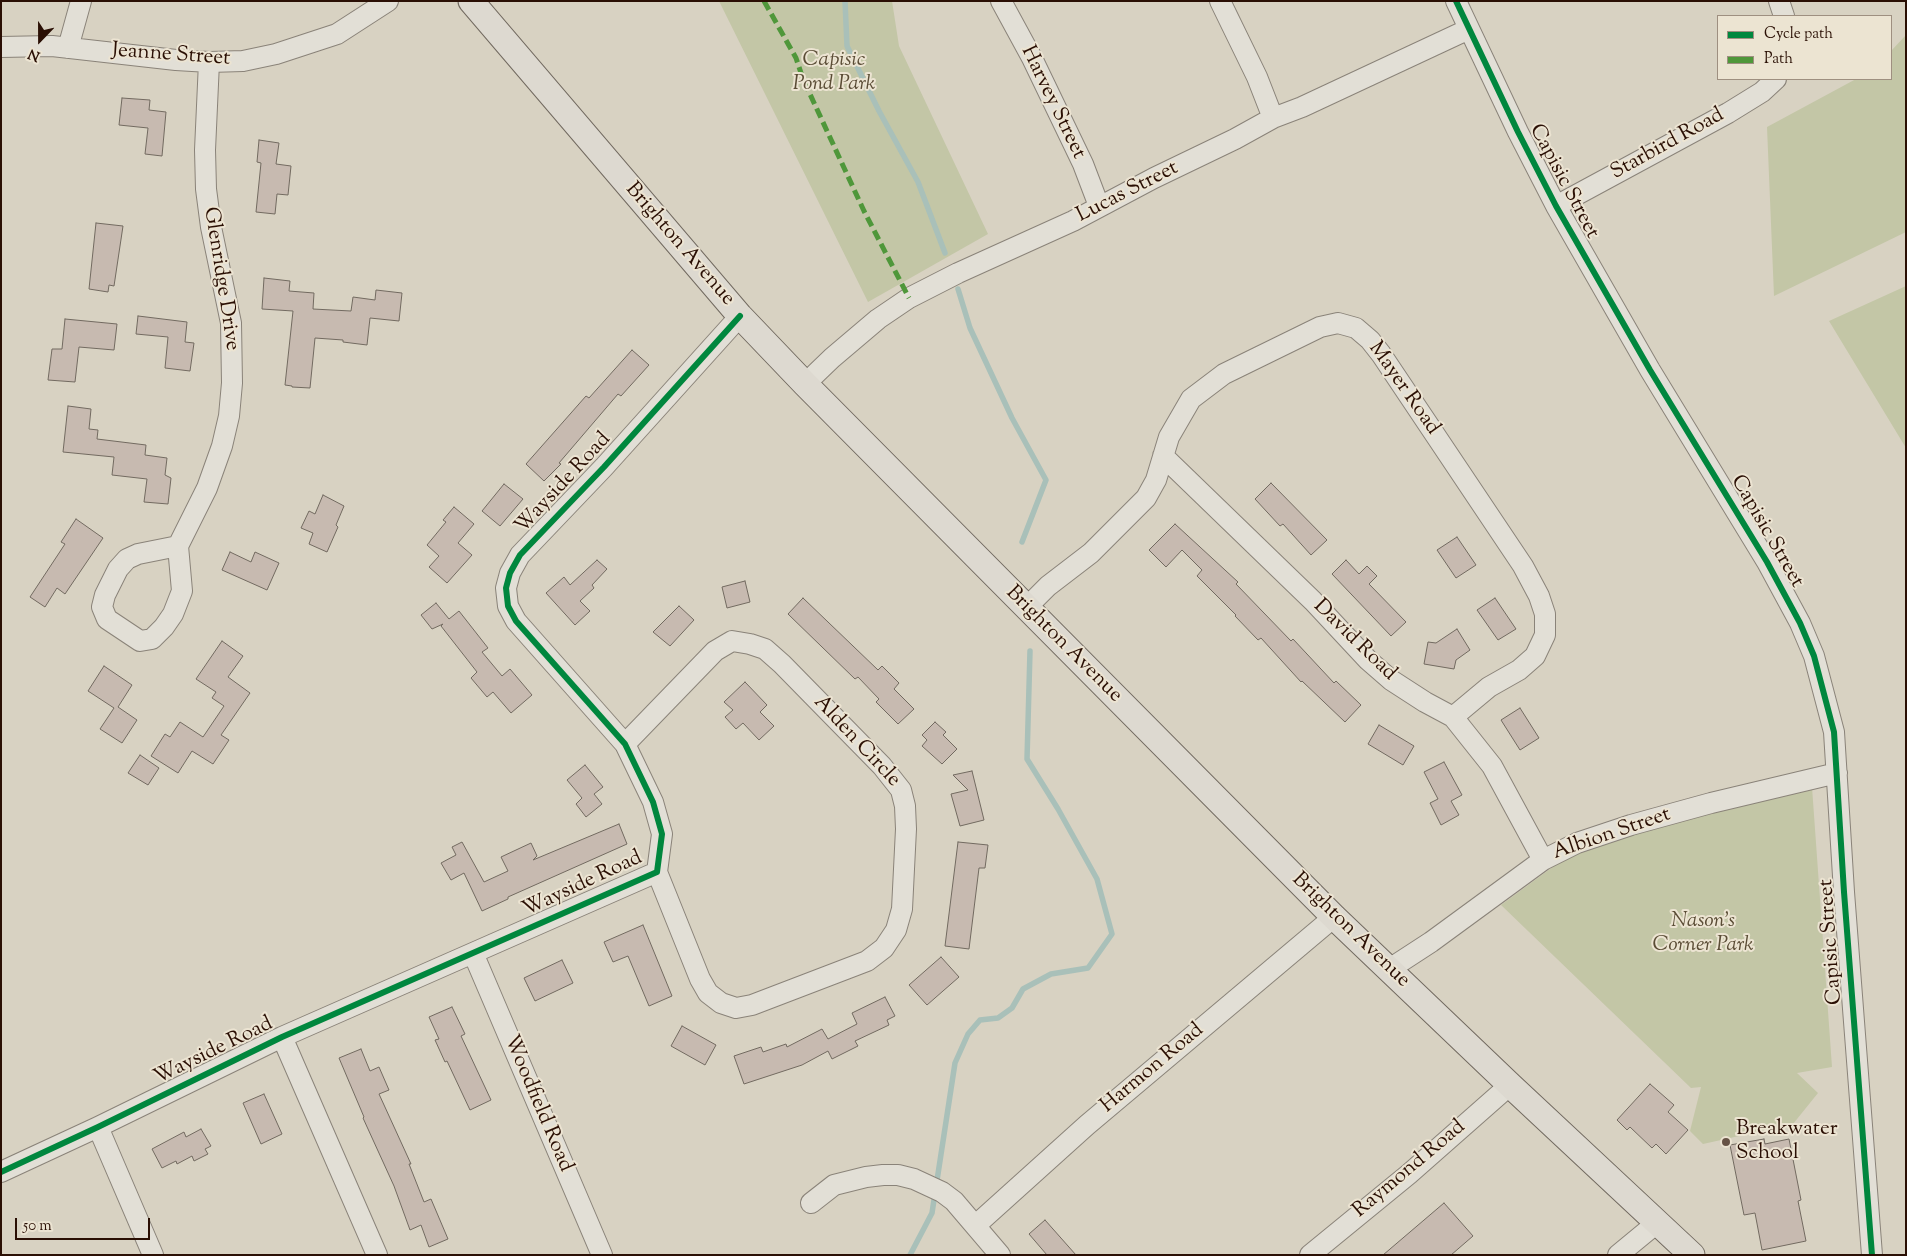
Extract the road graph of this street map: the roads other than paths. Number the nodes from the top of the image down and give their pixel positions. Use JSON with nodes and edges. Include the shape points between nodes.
{"nodes":[{"id":1,"x":81,"y":1,"type":"edge"},
{"id":2,"x":388,"y":1,"type":"edge"},
{"id":3,"x":471,"y":1,"type":"edge"},
{"id":4,"x":1000,"y":1,"type":"edge"},
{"id":5,"x":1220,"y":1,"type":"edge"},
{"id":6,"x":1456,"y":1,"type":"edge"},
{"id":7,"x":1779,"y":1,"type":"edge"},
{"id":8,"x":1784,"y":15,"type":"edge"},
{"id":9,"x":1469,"y":30,"type":"junction"},
{"id":10,"x":1,"y":47,"type":"edge"},
{"id":11,"x":68,"y":48,"type":"junction"},
{"id":12,"x":209,"y":62,"type":"junction"},
{"id":13,"x":1775,"y":80,"type":"edge"},
{"id":14,"x":1273,"y":118,"type":"junction"},
{"id":15,"x":1099,"y":206,"type":"junction"},
{"id":16,"x":1556,"y":206,"type":"junction"},
{"id":17,"x":740,"y":316,"type":"junction"},
{"id":18,"x":805,"y":384,"type":"junction"},
{"id":19,"x":1163,"y":456,"type":"junction"},
{"id":20,"x":178,"y":546,"type":"junction"},
{"id":21,"x":1026,"y":608,"type":"junction"},
{"id":22,"x":1453,"y":718,"type":"junction"},
{"id":23,"x":625,"y":744,"type":"junction"},
{"id":24,"x":1837,"y":773,"type":"junction"},
{"id":25,"x":1544,"y":860,"type":"junction"},
{"id":26,"x":657,"y":872,"type":"junction"},
{"id":27,"x":1334,"y":917,"type":"junction"},
{"id":28,"x":473,"y":953,"type":"junction"},
{"id":29,"x":1388,"y":970,"type":"junction"},
{"id":30,"x":282,"y":1037,"type":"junction"},
{"id":31,"x":1510,"y":1085,"type":"junction"},
{"id":32,"x":98,"y":1127,"type":"junction"},
{"id":33,"x":1,"y":1172,"type":"edge"},
{"id":34,"x":811,"y":1203,"type":"dead end"},
{"id":35,"x":1658,"y":1222,"type":"junction"},
{"id":36,"x":976,"y":1225,"type":"junction"},
{"id":37,"x":153,"y":1255,"type":"edge"},
{"id":38,"x":377,"y":1255,"type":"edge"},
{"id":39,"x":602,"y":1255,"type":"edge"},
{"id":40,"x":1000,"y":1255,"type":"edge"},
{"id":41,"x":1310,"y":1255,"type":"edge"},
{"id":42,"x":1618,"y":1255,"type":"edge"},
{"id":43,"x":1692,"y":1255,"type":"edge"},
{"id":44,"x":1872,"y":1255,"type":"edge"}],
"edges":[{"from":1,"to":11,"type":"street"},
{"from":2,"to":12,"type":"street","name":"Jeanne Street","via":[[337,34],[306,46],[243,61]]},
{"from":3,"to":17,"type":"main road","name":"Brighton Avenue"},
{"from":4,"to":15,"type":"street","name":"Harvey Street","via":[[1032,58],[1083,164]]},
{"from":5,"to":14,"type":"street","via":[[1257,76]]},
{"from":6,"to":9,"type":"street","name":"Capisic Street"},
{"from":7,"to":8,"type":"street"},
{"from":9,"to":14,"type":"street","name":"Lucas Street"},
{"from":9,"to":16,"type":"street","name":"Capisic Street"},
{"from":10,"to":11,"type":"street","name":"Jeanne Street"},
{"from":11,"to":12,"type":"street","name":"Jeanne Street"},
{"from":12,"to":20,"type":"street","name":"Glenridge Drive","via":[[206,189],[231,323],[232,383],[222,446],[207,488]]},
{"from":13,"to":16,"type":"street","name":"Starbird Road","via":[[1728,113]]},
{"from":14,"to":15,"type":"street","name":"Lucas Street"},
{"from":15,"to":18,"type":"street","name":"Lucas Street","via":[[909,298],[878,319]]},
{"from":16,"to":24,"type":"street","name":"Capisic Street","via":[[1800,623],[1814,656],[1834,732]]},
{"from":17,"to":18,"type":"main road","name":"Brighton Avenue"},
{"from":17,"to":23,"type":"street","name":"Wayside Road","via":[[520,555],[510,573],[506,588],[508,606],[516,621]]},
{"from":18,"to":21,"type":"main road","name":"Brighton Avenue"},
{"from":19,"to":21,"type":"street","name":"Mayer Road","via":[[1156,480],[1146,498],[1091,552]]},
{"from":19,"to":22,"type":"street","name":"David Road","via":[[1313,601],[1368,660],[1391,680]]},
{"from":19,"to":22,"type":"street","name":"Mayer Road","via":[[1169,437],[1191,399],[1224,374],[1320,327],[1338,323],[1356,328],[1370,340],[1523,566],[1545,614],[1546,635],[1535,656],[1519,670],[1489,687]]},
{"from":20,"to":20,"type":"street","via":[[182,591],[173,614],[152,639],[140,641],[107,619],[102,607],[105,595],[127,559]]},
{"from":21,"to":27,"type":"main road","name":"Brighton Avenue"},
{"from":22,"to":25,"type":"street","name":"David Road","via":[[1492,766]]},
{"from":23,"to":26,"type":"street","name":"Wayside Road","via":[[653,802],[662,834]]},
{"from":23,"to":26,"type":"street","name":"Alden Circle","via":[[715,651],[732,641],[765,650],[782,664],[902,790],[906,829],[902,909],[896,930],[884,948],[867,961],[752,1005],[736,1008],[721,1004],[708,993]]},
{"from":24,"to":25,"type":"street","name":"Albion Street","via":[[1631,825],[1577,843]]},
{"from":24,"to":44,"type":"street","name":"Capisic Street"},
{"from":25,"to":29,"type":"street","name":"Albion Street"},
{"from":26,"to":28,"type":"street","name":"Wayside Road"},
{"from":27,"to":29,"type":"main road","name":"Brighton Avenue"},
{"from":27,"to":36,"type":"street","name":"Harmon Road","via":[[1087,1125]]},
{"from":28,"to":30,"type":"street","name":"Wayside Road"},
{"from":28,"to":39,"type":"street","name":"Woodfield Road"},
{"from":29,"to":31,"type":"main road","name":"Brighton Avenue"},
{"from":30,"to":32,"type":"street","name":"Wayside Road"},
{"from":30,"to":38,"type":"street"},
{"from":31,"to":35,"type":"main road","name":"Brighton Avenue"},
{"from":31,"to":41,"type":"street","name":"Raymond Road"},
{"from":32,"to":33,"type":"street","name":"Wayside Road"},
{"from":32,"to":37,"type":"street"},
{"from":34,"to":36,"type":"street","via":[[834,1185],[898,1175],[942,1192]]},
{"from":35,"to":42,"type":"street"},
{"from":35,"to":43,"type":"main road","name":"Brighton Avenue"},
{"from":36,"to":40,"type":"street"}]}
